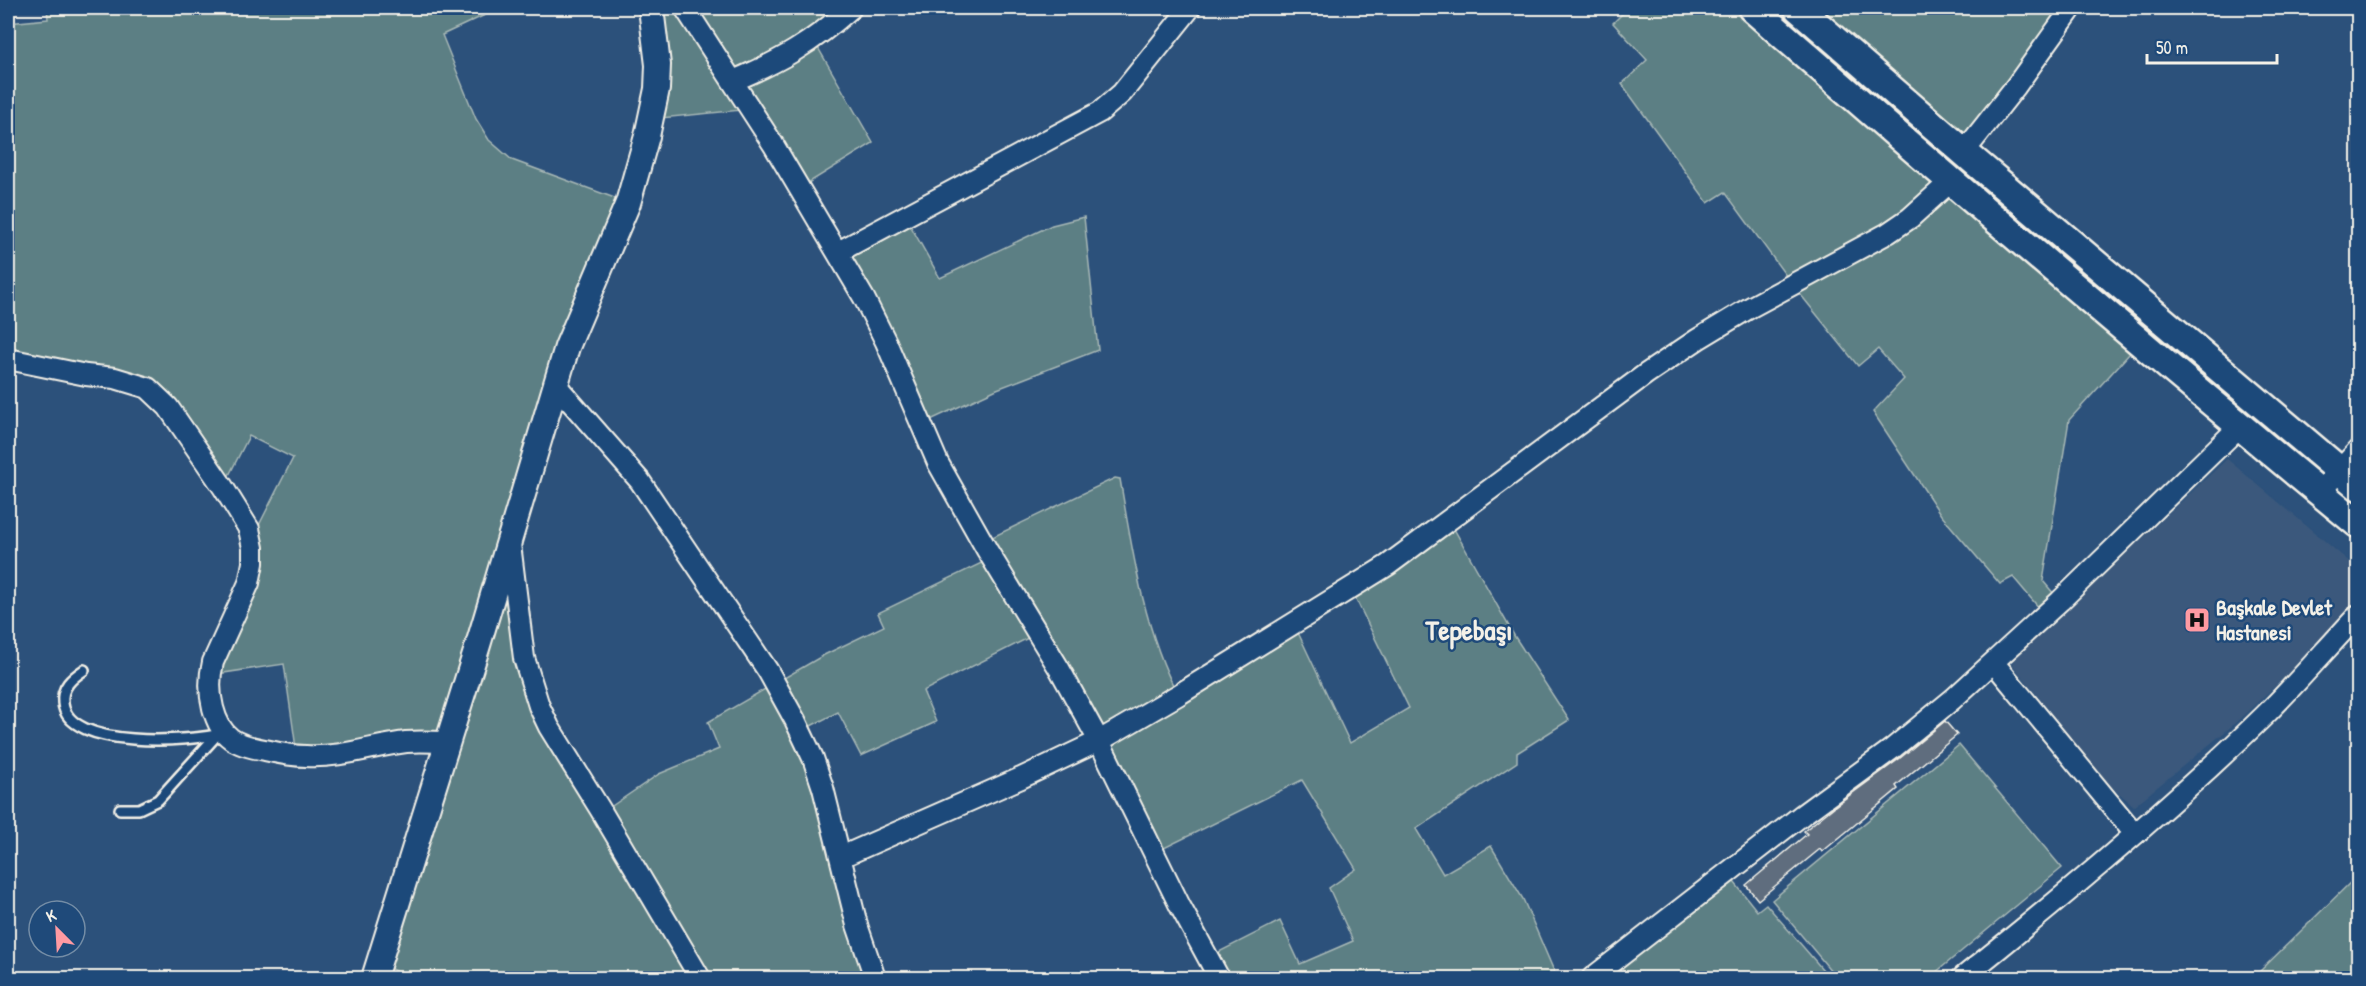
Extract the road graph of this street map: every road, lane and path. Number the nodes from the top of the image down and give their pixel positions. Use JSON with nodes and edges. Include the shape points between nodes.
{"nodes":[{"id":1,"x":651,"y":8,"type":"edge"},
{"id":2,"x":686,"y":8,"type":"edge"},
{"id":3,"x":851,"y":8,"type":"edge"},
{"id":4,"x":1190,"y":8,"type":"edge"},
{"id":5,"x":1752,"y":8,"type":"edge"},
{"id":6,"x":1798,"y":8,"type":"edge"},
{"id":7,"x":2072,"y":8,"type":"edge"},
{"id":8,"x":733,"y":81,"type":"junction"},
{"id":9,"x":1964,"y":152,"type":"junction"},
{"id":10,"x":1951,"y":181,"type":"junction"},
{"id":11,"x":838,"y":252,"type":"junction"},
{"id":12,"x":8,"y":359,"type":"edge"},
{"id":13,"x":555,"y":384,"type":"junction"},
{"id":14,"x":2239,"y":427,"type":"junction"},
{"id":15,"x":2358,"y":450,"type":"edge"},
{"id":16,"x":2350,"y":478,"type":"edge"},
{"id":17,"x":2320,"y":492,"type":"junction"},
{"id":18,"x":2358,"y":524,"type":"edge"},
{"id":19,"x":509,"y":539,"type":"junction"},
{"id":20,"x":2358,"y":615,"type":"edge"},
{"id":21,"x":1994,"y":663,"type":"junction"},
{"id":22,"x":84,"y":670,"type":"dead end"},
{"id":23,"x":221,"y":734,"type":"junction"},
{"id":24,"x":1099,"y":741,"type":"junction"},
{"id":25,"x":448,"y":742,"type":"junction"},
{"id":26,"x":120,"y":809,"type":"dead end"},
{"id":27,"x":2135,"y":834,"type":"junction"},
{"id":28,"x":841,"y":857,"type":"junction"},
{"id":29,"x":374,"y":978,"type":"edge"},
{"id":30,"x":700,"y":978,"type":"edge"},
{"id":31,"x":875,"y":978,"type":"edge"},
{"id":32,"x":1220,"y":978,"type":"edge"},
{"id":33,"x":1592,"y":978,"type":"edge"},
{"id":34,"x":1962,"y":978,"type":"edge"}],
"edges":[{"from":1,"to":13,"type":"street","via":[[658,65],[647,136],[628,202],[582,305]]},
{"from":2,"to":8,"type":"street"},
{"from":3,"to":8,"type":"street","via":[[799,49]]},
{"from":4,"to":11,"type":"street","via":[[1134,79],[1101,112]]},
{"from":5,"to":10,"type":"main road"},
{"from":6,"to":9,"type":"main road"},
{"from":7,"to":9,"type":"street"},
{"from":8,"to":11,"type":"street"},
{"from":9,"to":16,"type":"main road"},
{"from":10,"to":14,"type":"main road"},
{"from":10,"to":24,"type":"street","via":[[1888,233],[1751,307],[1646,374],[1351,589]]},
{"from":11,"to":24,"type":"street","via":[[886,342],[938,463]]},
{"from":12,"to":23,"type":"street","via":[[136,382],[148,388],[168,407],[244,520],[253,548],[249,583],[210,675],[213,710]]},
{"from":13,"to":19,"type":"street"},
{"from":13,"to":28,"type":"street","via":[[640,481],[775,683],[813,758]]},
{"from":14,"to":17,"type":"main road"},
{"from":14,"to":21,"type":"street"},
{"from":15,"to":16,"type":"street"},
{"from":16,"to":17,"type":"street"},
{"from":17,"to":18,"type":"main road"},
{"from":19,"to":25,"type":"street"},
{"from":19,"to":30,"type":"street","via":[[524,658],[539,706]]},
{"from":20,"to":27,"type":"street","via":[[2266,713]]},
{"from":21,"to":27,"type":"street"},
{"from":21,"to":33,"type":"street","via":[[1892,750]]},
{"from":22,"to":23,"type":"lane","via":[[66,686],[63,705],[70,720],[88,732],[117,738],[192,739]]},
{"from":23,"to":25,"type":"street","via":[[239,745],[307,756],[408,742]]},
{"from":23,"to":26,"type":"lane","via":[[158,800],[139,809]]},
{"from":24,"to":28,"type":"street"},
{"from":24,"to":32,"type":"street"},
{"from":25,"to":29,"type":"street"},
{"from":27,"to":34,"type":"street"},
{"from":28,"to":31,"type":"street"}]}
